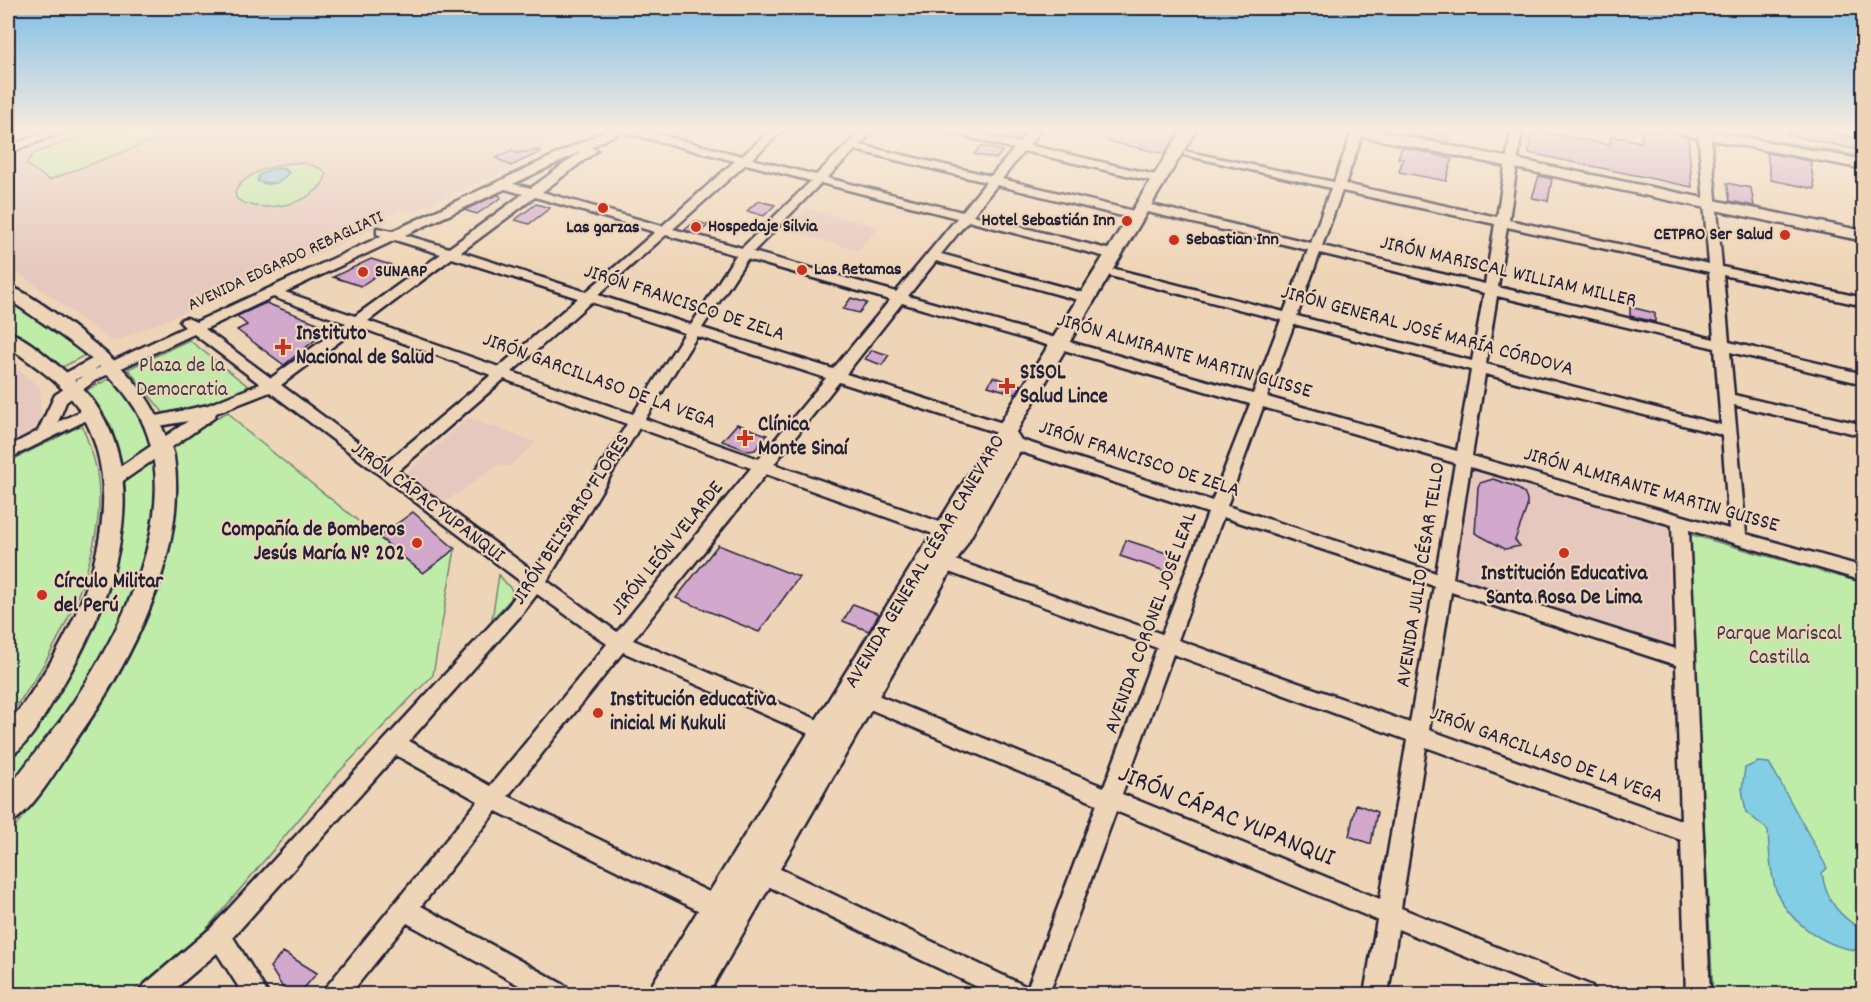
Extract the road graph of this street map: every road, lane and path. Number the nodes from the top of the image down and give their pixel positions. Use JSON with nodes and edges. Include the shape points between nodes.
{"nodes":[{"id":1,"x":508,"y":177,"type":"joint"},
{"id":2,"x":551,"y":177,"type":"edge"},
{"id":3,"x":725,"y":177,"type":"edge"},
{"id":4,"x":809,"y":177,"type":"edge"},
{"id":5,"x":820,"y":177,"type":"edge"},
{"id":6,"x":977,"y":177,"type":"edge"},
{"id":7,"x":997,"y":177,"type":"edge"},
{"id":8,"x":1150,"y":177,"type":"edge"},
{"id":9,"x":1170,"y":177,"type":"edge"},
{"id":10,"x":1297,"y":177,"type":"edge"},
{"id":11,"x":1342,"y":177,"type":"edge"},
{"id":12,"x":1510,"y":177,"type":"edge"},
{"id":13,"x":1578,"y":177,"type":"edge"},
{"id":14,"x":1708,"y":177,"type":"edge"},
{"id":15,"x":818,"y":179,"type":"junction"},
{"id":16,"x":1160,"y":179,"type":"joint"},
{"id":17,"x":994,"y":181,"type":"junction"},
{"id":18,"x":1339,"y":186,"type":"junction"},
{"id":19,"x":533,"y":193,"type":"junction"},
{"id":20,"x":1710,"y":204,"type":"junction"},
{"id":21,"x":1145,"y":211,"type":"junction"},
{"id":22,"x":965,"y":217,"type":"junction"},
{"id":23,"x":1503,"y":222,"type":"junction"},
{"id":24,"x":664,"y":230,"type":"junction"},
{"id":25,"x":386,"y":233,"type":"junction"},
{"id":26,"x":1863,"y":236,"type":"edge"},
{"id":27,"x":1315,"y":248,"type":"junction"},
{"id":28,"x":450,"y":253,"type":"junction"},
{"id":29,"x":745,"y":254,"type":"junction"},
{"id":30,"x":933,"y":256,"type":"junction"},
{"id":31,"x":1115,"y":264,"type":"junction"},
{"id":32,"x":1715,"y":269,"type":"junction"},
{"id":33,"x":1491,"y":290,"type":"junction"},
{"id":34,"x":8,"y":291,"type":"edge"},
{"id":35,"x":270,"y":291,"type":"junction"},
{"id":36,"x":589,"y":297,"type":"junction"},
{"id":37,"x":899,"y":298,"type":"junction"},
{"id":38,"x":1087,"y":298,"type":"junction"},
{"id":39,"x":1863,"y":302,"type":"edge"},
{"id":40,"x":1289,"y":318,"type":"junction"},
{"id":41,"x":357,"y":322,"type":"junction"},
{"id":42,"x":190,"y":324,"type":"junction"},
{"id":43,"x":694,"y":331,"type":"junction"},
{"id":44,"x":10,"y":344,"type":"edge"},
{"id":45,"x":1066,"y":345,"type":"junction"},
{"id":46,"x":1722,"y":345,"type":"junction"},
{"id":47,"x":107,"y":363,"type":"junction"},
{"id":48,"x":1479,"y":367,"type":"junction"},
{"id":49,"x":502,"y":373,"type":"junction"},
{"id":50,"x":836,"y":376,"type":"junction"},
{"id":51,"x":1863,"y":379,"type":"edge"},
{"id":52,"x":68,"y":384,"type":"junction"},
{"id":53,"x":271,"y":385,"type":"junction"},
{"id":54,"x":1726,"y":398,"type":"junction"},
{"id":55,"x":1258,"y":401,"type":"junction"},
{"id":56,"x":219,"y":406,"type":"junction"},
{"id":57,"x":90,"y":412,"type":"junction"},
{"id":58,"x":636,"y":421,"type":"junction"},
{"id":59,"x":153,"y":422,"type":"junction"},
{"id":60,"x":1863,"y":431,"type":"edge"},
{"id":61,"x":1729,"y":432,"type":"junction"},
{"id":62,"x":44,"y":435,"type":"junction"},
{"id":63,"x":1011,"y":437,"type":"junction"},
{"id":64,"x":162,"y":447,"type":"junction"},
{"id":65,"x":8,"y":453,"type":"edge"},
{"id":66,"x":1464,"y":459,"type":"junction"},
{"id":67,"x":763,"y":466,"type":"junction"},
{"id":68,"x":386,"y":472,"type":"junction"},
{"id":69,"x":114,"y":479,"type":"junction"},
{"id":70,"x":1218,"y":509,"type":"junction"},
{"id":71,"x":1680,"y":522,"type":"junction"},
{"id":72,"x":945,"y":531,"type":"junction"},
{"id":73,"x":1738,"y":538,"type":"junction"},
{"id":74,"x":944,"y":563,"type":"junction"},
{"id":75,"x":1863,"y":574,"type":"edge"},
{"id":76,"x":1444,"y":582,"type":"junction"},
{"id":77,"x":535,"y":585,"type":"junction"},
{"id":78,"x":621,"y":643,"type":"junction"},
{"id":79,"x":1168,"y":644,"type":"junction"},
{"id":80,"x":1685,"y":660,"type":"junction"},
{"id":81,"x":856,"y":695,"type":"junction"},
{"id":82,"x":832,"y":735,"type":"junction"},
{"id":83,"x":1419,"y":735,"type":"junction"},
{"id":84,"x":394,"y":743,"type":"junction"},
{"id":85,"x":8,"y":745,"type":"edge"},
{"id":86,"x":1110,"y":798,"type":"junction"},
{"id":87,"x":493,"y":799,"type":"junction"},
{"id":88,"x":8,"y":811,"type":"edge"},
{"id":89,"x":1692,"y":834,"type":"junction"},
{"id":90,"x":754,"y":868,"type":"junction"},
{"id":91,"x":404,"y":909,"type":"junction"},
{"id":92,"x":727,"y":913,"type":"junction"},
{"id":93,"x":1389,"y":914,"type":"junction"},
{"id":94,"x":219,"y":936,"type":"junction"},
{"id":95,"x":151,"y":994,"type":"edge"},
{"id":96,"x":256,"y":994,"type":"edge"},
{"id":97,"x":335,"y":994,"type":"edge"},
{"id":98,"x":558,"y":994,"type":"edge"},
{"id":99,"x":664,"y":994,"type":"edge"},
{"id":100,"x":691,"y":994,"type":"edge"},
{"id":101,"x":1017,"y":994,"type":"edge"},
{"id":102,"x":1037,"y":994,"type":"edge"},
{"id":103,"x":1376,"y":994,"type":"edge"},
{"id":104,"x":1584,"y":994,"type":"edge"},
{"id":105,"x":1698,"y":994,"type":"edge"}],
"edges":[{"from":1,"to":19,"type":"street","name":"JIRÓN ALMIRANTE MARTIN GUISSE"},
{"from":1,"to":25,"type":"street","name":"AVENIDA EDGARDO REBAGLIATI"},
{"from":2,"to":19,"type":"street"},
{"from":3,"to":24,"type":"street"},
{"from":4,"to":15,"type":"street","name":"JIRÓN GENERAL JOSÉ MARÍA CÓRDOVA"},
{"from":5,"to":15,"type":"street","name":"JIRÓN BELISARIO FLORES"},
{"from":6,"to":17,"type":"street","name":"JIRÓN MARISCAL WILLIAM MILLER"},
{"from":7,"to":17,"type":"street","name":"JIRÓN LEÓN VELARDE"},
{"from":8,"to":16,"type":"street"},
{"from":9,"to":21,"type":"main road","name":"AVENIDA GENERAL CÉSAR CANEVARO"},
{"from":10,"to":18,"type":"street"},
{"from":11,"to":18,"type":"street","name":"AVENIDA CORONEL JOSÉ LEAL"},
{"from":12,"to":23,"type":"street","name":"AVENIDA JULIO CÉSAR TELLO"},
{"from":13,"to":20,"type":"main road"},
{"from":14,"to":20,"type":"street"},
{"from":15,"to":22,"type":"street","name":"JIRÓN GENERAL JOSÉ MARÍA CÓRDOVA"},
{"from":15,"to":29,"type":"street","name":"JIRÓN BELISARIO FLORES"},
{"from":16,"to":21,"type":"main road","name":"AVENIDA GENERAL CÉSAR CANEVARO"},
{"from":17,"to":21,"type":"street","name":"JIRÓN MARISCAL WILLIAM MILLER"},
{"from":17,"to":22,"type":"street","name":"JIRÓN LEÓN VELARDE"},
{"from":18,"to":23,"type":"street"},
{"from":18,"to":27,"type":"street","name":"AVENIDA CORONEL JOSÉ LEAL"},
{"from":19,"to":24,"type":"street","name":"JIRÓN ALMIRANTE MARTIN GUISSE"},
{"from":19,"to":28,"type":"street"},
{"from":20,"to":26,"type":"main road"},
{"from":20,"to":32,"type":"street"},
{"from":21,"to":27,"type":"street","name":"JIRÓN MARISCAL WILLIAM MILLER"},
{"from":21,"to":31,"type":"main road","name":"AVENIDA GENERAL CÉSAR CANEVARO"},
{"from":22,"to":30,"type":"street","name":"JIRÓN LEÓN VELARDE"},
{"from":22,"to":31,"type":"street","name":"JIRÓN GENERAL JOSÉ MARÍA CÓRDOVA"},
{"from":23,"to":32,"type":"street"},
{"from":23,"to":33,"type":"street","name":"AVENIDA JULIO CÉSAR TELLO"},
{"from":24,"to":29,"type":"street","name":"JIRÓN ALMIRANTE MARTIN GUISSE"},
{"from":24,"to":36,"type":"street"},
{"from":25,"to":28,"type":"street","name":"JIRÓN FRANCISCO DE ZELA"},
{"from":25,"to":35,"type":"street","name":"AVENIDA EDGARDO REBAGLIATI"},
{"from":25,"to":42,"type":"street","name":"AVENIDA EDGARDO REBAGLIATI"},
{"from":27,"to":33,"type":"street","name":"JIRÓN MARISCAL WILLIAM MILLER"},
{"from":27,"to":40,"type":"street","name":"AVENIDA CORONEL JOSÉ LEAL"},
{"from":28,"to":36,"type":"street","name":"JIRÓN FRANCISCO DE ZELA"},
{"from":28,"to":41,"type":"street"},
{"from":29,"to":37,"type":"street","name":"JIRÓN ALMIRANTE MARTIN GUISSE"},
{"from":29,"to":43,"type":"street","name":"JIRÓN BELISARIO FLORES"},
{"from":30,"to":37,"type":"street","name":"JIRÓN LEÓN VELARDE"},
{"from":30,"to":38,"type":"street"},
{"from":31,"to":38,"type":"main road","name":"AVENIDA GENERAL CÉSAR CANEVARO"},
{"from":31,"to":40,"type":"street","name":"JIRÓN GENERAL JOSÉ MARÍA CÓRDOVA"},
{"from":31,"to":45,"type":"main road","name":"AVENIDA GENERAL CÉSAR CANEVARO"},
{"from":32,"to":39,"type":"street"},
{"from":32,"to":46,"type":"street"},
{"from":33,"to":46,"type":"street","name":"JIRÓN MARISCAL WILLIAM MILLER"},
{"from":33,"to":48,"type":"street","name":"AVENIDA JULIO CÉSAR TELLO"},
{"from":34,"to":47,"type":"main road"},
{"from":35,"to":41,"type":"street","name":"JIRÓN GARCILLASO DE LA VEGA"},
{"from":35,"to":42,"type":"street","name":"AVENIDA EDGARDO REBAGLIATI"},
{"from":36,"to":43,"type":"street","name":"JIRÓN FRANCISCO DE ZELA"},
{"from":36,"to":49,"type":"street"},
{"from":37,"to":45,"type":"street","name":"JIRÓN ALMIRANTE MARTIN GUISSE"},
{"from":37,"to":50,"type":"street","name":"JIRÓN LEÓN VELARDE"},
{"from":38,"to":45,"type":"main road","name":"AVENIDA GENERAL CÉSAR CANEVARO"},
{"from":40,"to":48,"type":"street","name":"JIRÓN GENERAL JOSÉ MARÍA CÓRDOVA"},
{"from":40,"to":55,"type":"street","name":"AVENIDA CORONEL JOSÉ LEAL"},
{"from":41,"to":49,"type":"street","name":"JIRÓN GARCILLASO DE LA VEGA"},
{"from":41,"to":53,"type":"street"},
{"from":42,"to":47,"type":"street","name":"AVENIDA EDGARDO REBAGLIATI"},
{"from":42,"to":53,"type":"street","name":"JIRÓN CÁPAC YUPANQUI"},
{"from":43,"to":50,"type":"street","name":"JIRÓN FRANCISCO DE ZELA"},
{"from":43,"to":58,"type":"street","name":"JIRÓN BELISARIO FLORES"},
{"from":44,"to":52,"type":"main road"},
{"from":45,"to":55,"type":"street","name":"JIRÓN ALMIRANTE MARTIN GUISSE"},
{"from":45,"to":63,"type":"main road","name":"AVENIDA GENERAL CÉSAR CANEVARO"},
{"from":46,"to":51,"type":"street","name":"JIRÓN MARISCAL WILLIAM MILLER"},
{"from":46,"to":54,"type":"street"},
{"from":47,"to":52,"type":"street","name":"AVENIDA EDGARDO REBAGLIATI"},
{"from":47,"to":59,"type":"main road"},
{"from":48,"to":61,"type":"street","name":"JIRÓN GENERAL JOSÉ MARÍA CÓRDOVA"},
{"from":48,"to":66,"type":"street","name":"AVENIDA JULIO CÉSAR TELLO"},
{"from":49,"to":58,"type":"street","name":"JIRÓN GARCILLASO DE LA VEGA"},
{"from":49,"to":68,"type":"street"},
{"from":50,"to":63,"type":"street","name":"JIRÓN FRANCISCO DE ZELA"},
{"from":50,"to":67,"type":"street","name":"JIRÓN LEÓN VELARDE"},
{"from":52,"to":57,"type":"main road"},
{"from":52,"to":62,"type":"street"},
{"from":53,"to":56,"type":"street"},
{"from":53,"to":68,"type":"street","name":"JIRÓN CÁPAC YUPANQUI"},
{"from":54,"to":60,"type":"street"},
{"from":54,"to":61,"type":"street"},
{"from":55,"to":66,"type":"street","name":"JIRÓN ALMIRANTE MARTIN GUISSE"},
{"from":55,"to":70,"type":"street","name":"AVENIDA CORONEL JOSÉ LEAL"},
{"from":56,"to":59,"type":"street"},
{"from":56,"to":64,"type":"street"},
{"from":57,"to":62,"type":"street"},
{"from":57,"to":69,"type":"main road","via":[[106,442]]},
{"from":58,"to":67,"type":"street","name":"JIRÓN GARCILLASO DE LA VEGA"},
{"from":58,"to":77,"type":"street","name":"JIRÓN BELISARIO FLORES"},
{"from":59,"to":64,"type":"main road"},
{"from":61,"to":73,"type":"street"},
{"from":62,"to":65,"type":"street"},
{"from":63,"to":70,"type":"street","name":"JIRÓN FRANCISCO DE ZELA"},
{"from":63,"to":72,"type":"main road","name":"AVENIDA GENERAL CÉSAR CANEVARO"},
{"from":63,"to":74,"type":"main road","name":"AVENIDA GENERAL CÉSAR CANEVARO"},
{"from":64,"to":69,"type":"street"},
{"from":64,"to":88,"type":"main road","via":[[165,496],[161,535],[138,609],[85,706]]},
{"from":66,"to":71,"type":"street","name":"JIRÓN ALMIRANTE MARTIN GUISSE"},
{"from":66,"to":76,"type":"street","name":"AVENIDA JULIO CÉSAR TELLO"},
{"from":67,"to":72,"type":"street","name":"JIRÓN GARCILLASO DE LA VEGA"},
{"from":67,"to":78,"type":"street","name":"JIRÓN LEÓN VELARDE"},
{"from":68,"to":77,"type":"street","name":"JIRÓN CÁPAC YUPANQUI"},
{"from":69,"to":85,"type":"main road","via":[[111,537],[81,630],[50,689]]},
{"from":70,"to":76,"type":"street","name":"JIRÓN FRANCISCO DE ZELA"},
{"from":70,"to":79,"type":"street","name":"AVENIDA CORONEL JOSÉ LEAL"},
{"from":71,"to":73,"type":"street","name":"JIRÓN ALMIRANTE MARTIN GUISSE"},
{"from":71,"to":80,"type":"street"},
{"from":72,"to":81,"type":"main road","name":"AVENIDA GENERAL CÉSAR CANEVARO"},
{"from":73,"to":75,"type":"street","name":"JIRÓN ALMIRANTE MARTIN GUISSE"},
{"from":74,"to":79,"type":"street","name":"JIRÓN GARCILLASO DE LA VEGA"},
{"from":74,"to":81,"type":"main road","name":"AVENIDA GENERAL CÉSAR CANEVARO"},
{"from":76,"to":80,"type":"street","name":"JIRÓN FRANCISCO DE ZELA"},
{"from":76,"to":83,"type":"street","name":"AVENIDA JULIO CÉSAR TELLO"},
{"from":77,"to":78,"type":"street","name":"JIRÓN CÁPAC YUPANQUI"},
{"from":77,"to":84,"type":"street","name":"JIRÓN BELISARIO FLORES"},
{"from":78,"to":82,"type":"street","name":"JIRÓN CÁPAC YUPANQUI"},
{"from":78,"to":87,"type":"street","name":"JIRÓN LEÓN VELARDE"},
{"from":79,"to":83,"type":"street","name":"JIRÓN GARCILLASO DE LA VEGA"},
{"from":79,"to":86,"type":"street","name":"AVENIDA CORONEL JOSÉ LEAL"},
{"from":80,"to":89,"type":"street"},
{"from":81,"to":82,"type":"main road","name":"AVENIDA GENERAL CÉSAR CANEVARO"},
{"from":81,"to":86,"type":"street","name":"JIRÓN CÁPAC YUPANQUI"},
{"from":82,"to":90,"type":"main road","name":"AVENIDA GENERAL CÉSAR CANEVARO"},
{"from":83,"to":89,"type":"street","name":"JIRÓN GARCILLASO DE LA VEGA"},
{"from":83,"to":93,"type":"street","name":"AVENIDA JULIO CÉSAR TELLO"},
{"from":84,"to":87,"type":"street"},
{"from":84,"to":94,"type":"street","name":"JIRÓN BELISARIO FLORES"},
{"from":86,"to":93,"type":"street","name":"JIRÓN CÁPAC YUPANQUI"},
{"from":86,"to":102,"type":"street","name":"AVENIDA CORONEL JOSÉ LEAL"},
{"from":87,"to":91,"type":"street","name":"JIRÓN LEÓN VELARDE"},
{"from":87,"to":92,"type":"street"},
{"from":89,"to":105,"type":"street"},
{"from":90,"to":92,"type":"main road","name":"AVENIDA GENERAL CÉSAR CANEVARO"},
{"from":90,"to":101,"type":"street"},
{"from":91,"to":97,"type":"street","name":"JIRÓN LEÓN VELARDE"},
{"from":91,"to":98,"type":"street"},
{"from":92,"to":99,"type":"main road","name":"AVENIDA GENERAL CÉSAR CANEVARO"},
{"from":92,"to":100,"type":"main road","name":"AVENIDA GENERAL CÉSAR CANEVARO"},
{"from":93,"to":103,"type":"street","name":"AVENIDA JULIO CÉSAR TELLO"},
{"from":93,"to":104,"type":"street","name":"JIRÓN CÁPAC YUPANQUI"},
{"from":94,"to":95,"type":"street","name":"JIRÓN BELISARIO FLORES"},
{"from":94,"to":96,"type":"street"}]}
